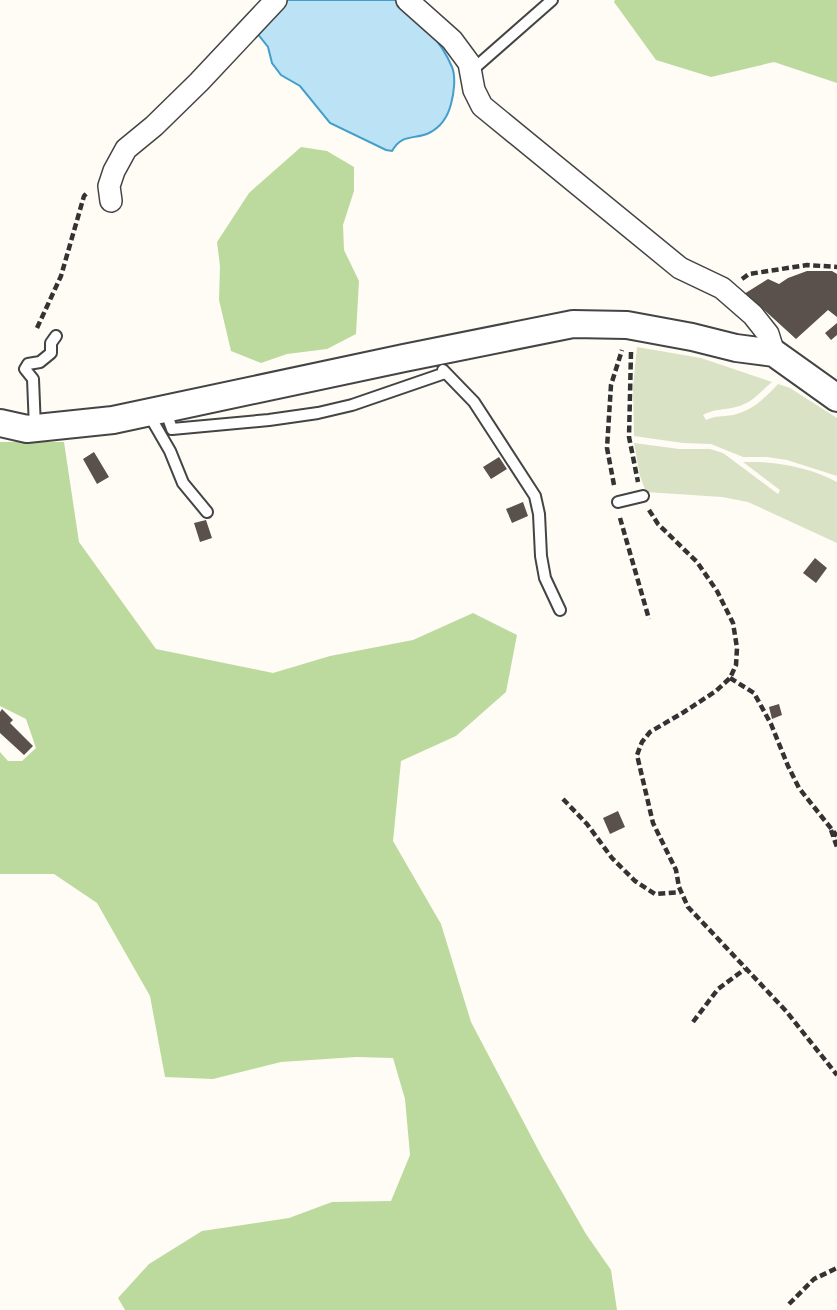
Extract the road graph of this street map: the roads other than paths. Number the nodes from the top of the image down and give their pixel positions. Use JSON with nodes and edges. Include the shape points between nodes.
{"nodes":[{"id":1,"x":276,"y":0,"type":"edge"},
{"id":2,"x":407,"y":0,"type":"edge"},
{"id":3,"x":552,"y":0,"type":"edge"},
{"id":4,"x":470,"y":72,"type":"junction"},
{"id":5,"x":110,"y":193,"type":"road end"},
{"id":6,"x":56,"y":336,"type":"dead end"},
{"id":7,"x":774,"y":353,"type":"junction"},
{"id":8,"x":439,"y":363,"type":"junction"},
{"id":9,"x":837,"y":398,"type":"edge"},
{"id":10,"x":156,"y":411,"type":"junction"},
{"id":11,"x":0,"y":423,"type":"edge"},
{"id":12,"x":35,"y":428,"type":"junction"},
{"id":13,"x":643,"y":496,"type":"road end"},
{"id":14,"x":618,"y":502,"type":"road end"},
{"id":15,"x":207,"y":512,"type":"dead end"},
{"id":16,"x":560,"y":610,"type":"dead end"}],
"edges":[{"from":1,"to":5,"type":"street","via":[[163,118],[126,149],[114,171]]},
{"from":2,"to":4,"type":"street","via":[[452,40]]},
{"from":3,"to":4,"type":"lane"},
{"from":4,"to":7,"type":"street","via":[[481,106],[680,268],[726,291],[768,334]]},
{"from":6,"to":12,"type":"lane","via":[[51,353],[25,369],[33,379]]},
{"from":7,"to":8,"type":"street","via":[[632,326],[573,324]]},
{"from":7,"to":9,"type":"street"},
{"from":8,"to":10,"type":"street"},
{"from":8,"to":10,"type":"lane","via":[[352,405],[318,413],[172,429]]},
{"from":8,"to":16,"type":"lane","via":[[474,402],[535,496],[545,578]]},
{"from":10,"to":12,"type":"street"},
{"from":10,"to":15,"type":"lane","via":[[183,483]]},
{"from":11,"to":12,"type":"street"},
{"from":13,"to":14,"type":"lane"}]}
